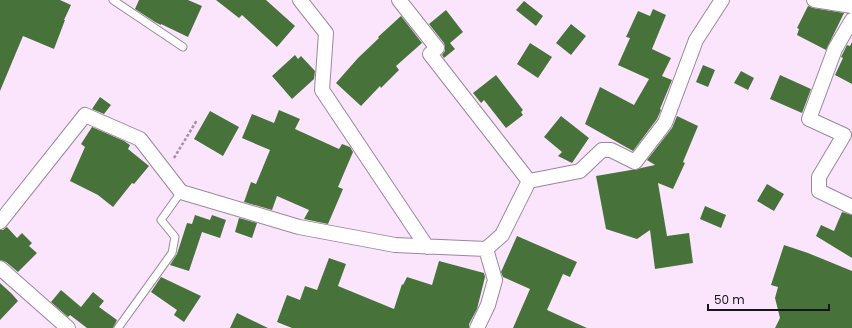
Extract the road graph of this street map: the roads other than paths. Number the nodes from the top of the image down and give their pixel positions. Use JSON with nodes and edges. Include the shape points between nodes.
{"nodes":[{"id":1,"x":113,"y":0,"type":"edge"},
{"id":2,"x":300,"y":0,"type":"edge"},
{"id":3,"x":399,"y":0,"type":"edge"},
{"id":4,"x":722,"y":0,"type":"edge"},
{"id":5,"x":814,"y":0,"type":"edge"},
{"id":6,"x":852,"y":6,"type":"edge"},
{"id":7,"x":852,"y":20,"type":"edge"},
{"id":8,"x":183,"y":47,"type":"dead end"},
{"id":9,"x":529,"y":181,"type":"junction"},
{"id":10,"x":181,"y":192,"type":"junction"},
{"id":11,"x":852,"y":207,"type":"edge"},
{"id":12,"x":0,"y":222,"type":"edge"},
{"id":13,"x":427,"y":247,"type":"junction"},
{"id":14,"x":486,"y":249,"type":"junction"},
{"id":15,"x":0,"y":268,"type":"edge"},
{"id":16,"x":68,"y":328,"type":"edge"},
{"id":17,"x":118,"y":328,"type":"edge"},
{"id":18,"x":477,"y":328,"type":"edge"}],
"edges":[{"from":1,"to":8,"type":"lane"},
{"from":2,"to":13,"type":"street","via":[[326,33],[322,90]]},
{"from":3,"to":9,"type":"street","via":[[437,48],[430,54]]},
{"from":4,"to":9,"type":"street","via":[[696,40],[664,122],[635,162],[611,150],[602,150],[580,171]]},
{"from":5,"to":6,"type":"street"},
{"from":7,"to":11,"type":"street","via":[[835,49],[809,119],[844,135],[819,177],[819,191]]},
{"from":9,"to":14,"type":"street","via":[[502,236]]},
{"from":10,"to":12,"type":"street","via":[[140,139],[85,115]]},
{"from":10,"to":13,"type":"street","via":[[299,227],[395,246]]},
{"from":10,"to":17,"type":"lane","via":[[161,220],[175,238],[172,253]]},
{"from":13,"to":14,"type":"street"},
{"from":14,"to":18,"type":"street","via":[[495,280],[488,305]]},
{"from":15,"to":16,"type":"street"}]}
